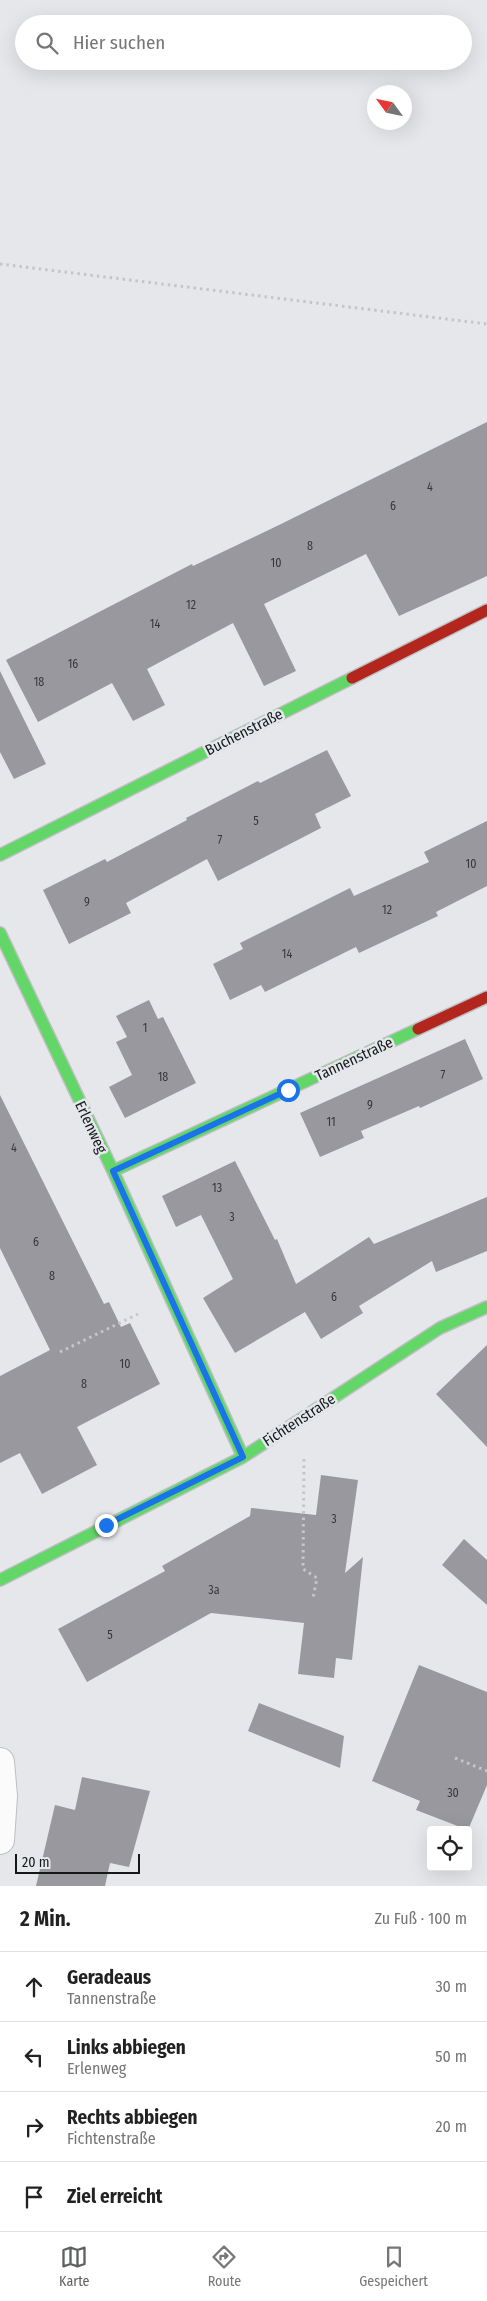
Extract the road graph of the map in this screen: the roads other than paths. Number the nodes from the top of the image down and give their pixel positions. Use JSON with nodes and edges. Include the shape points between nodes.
{"nodes":[{"id":1,"x":487,"y":610,"type":"edge"},
{"id":2,"x":0,"y":855,"type":"edge"},
{"id":3,"x":0,"y":933,"type":"edge"},
{"id":4,"x":487,"y":997,"type":"edge"},
{"id":5,"x":113,"y":1171,"type":"junction"},
{"id":6,"x":487,"y":1307,"type":"edge"},
{"id":7,"x":243,"y":1457,"type":"junction"},
{"id":8,"x":0,"y":1580,"type":"edge"},
{"id":9,"x":0,"y":1762,"type":"edge"},
{"id":10,"x":0,"y":1840,"type":"edge"}],
"edges":[{"from":1,"to":2,"type":"street","name":"Buchenstraße"},
{"from":3,"to":5,"type":"street","name":"Erlenweg"},
{"from":4,"to":5,"type":"street","name":"Tannenstraße"},
{"from":5,"to":7,"type":"street","name":"Erlenweg"},
{"from":6,"to":7,"type":"street","name":"Fichtenstraße","via":[[440,1328]]},
{"from":7,"to":8,"type":"street","name":"Fichtenstraße"},
{"from":9,"to":10,"type":"street","via":[[3,1796]]}]}
